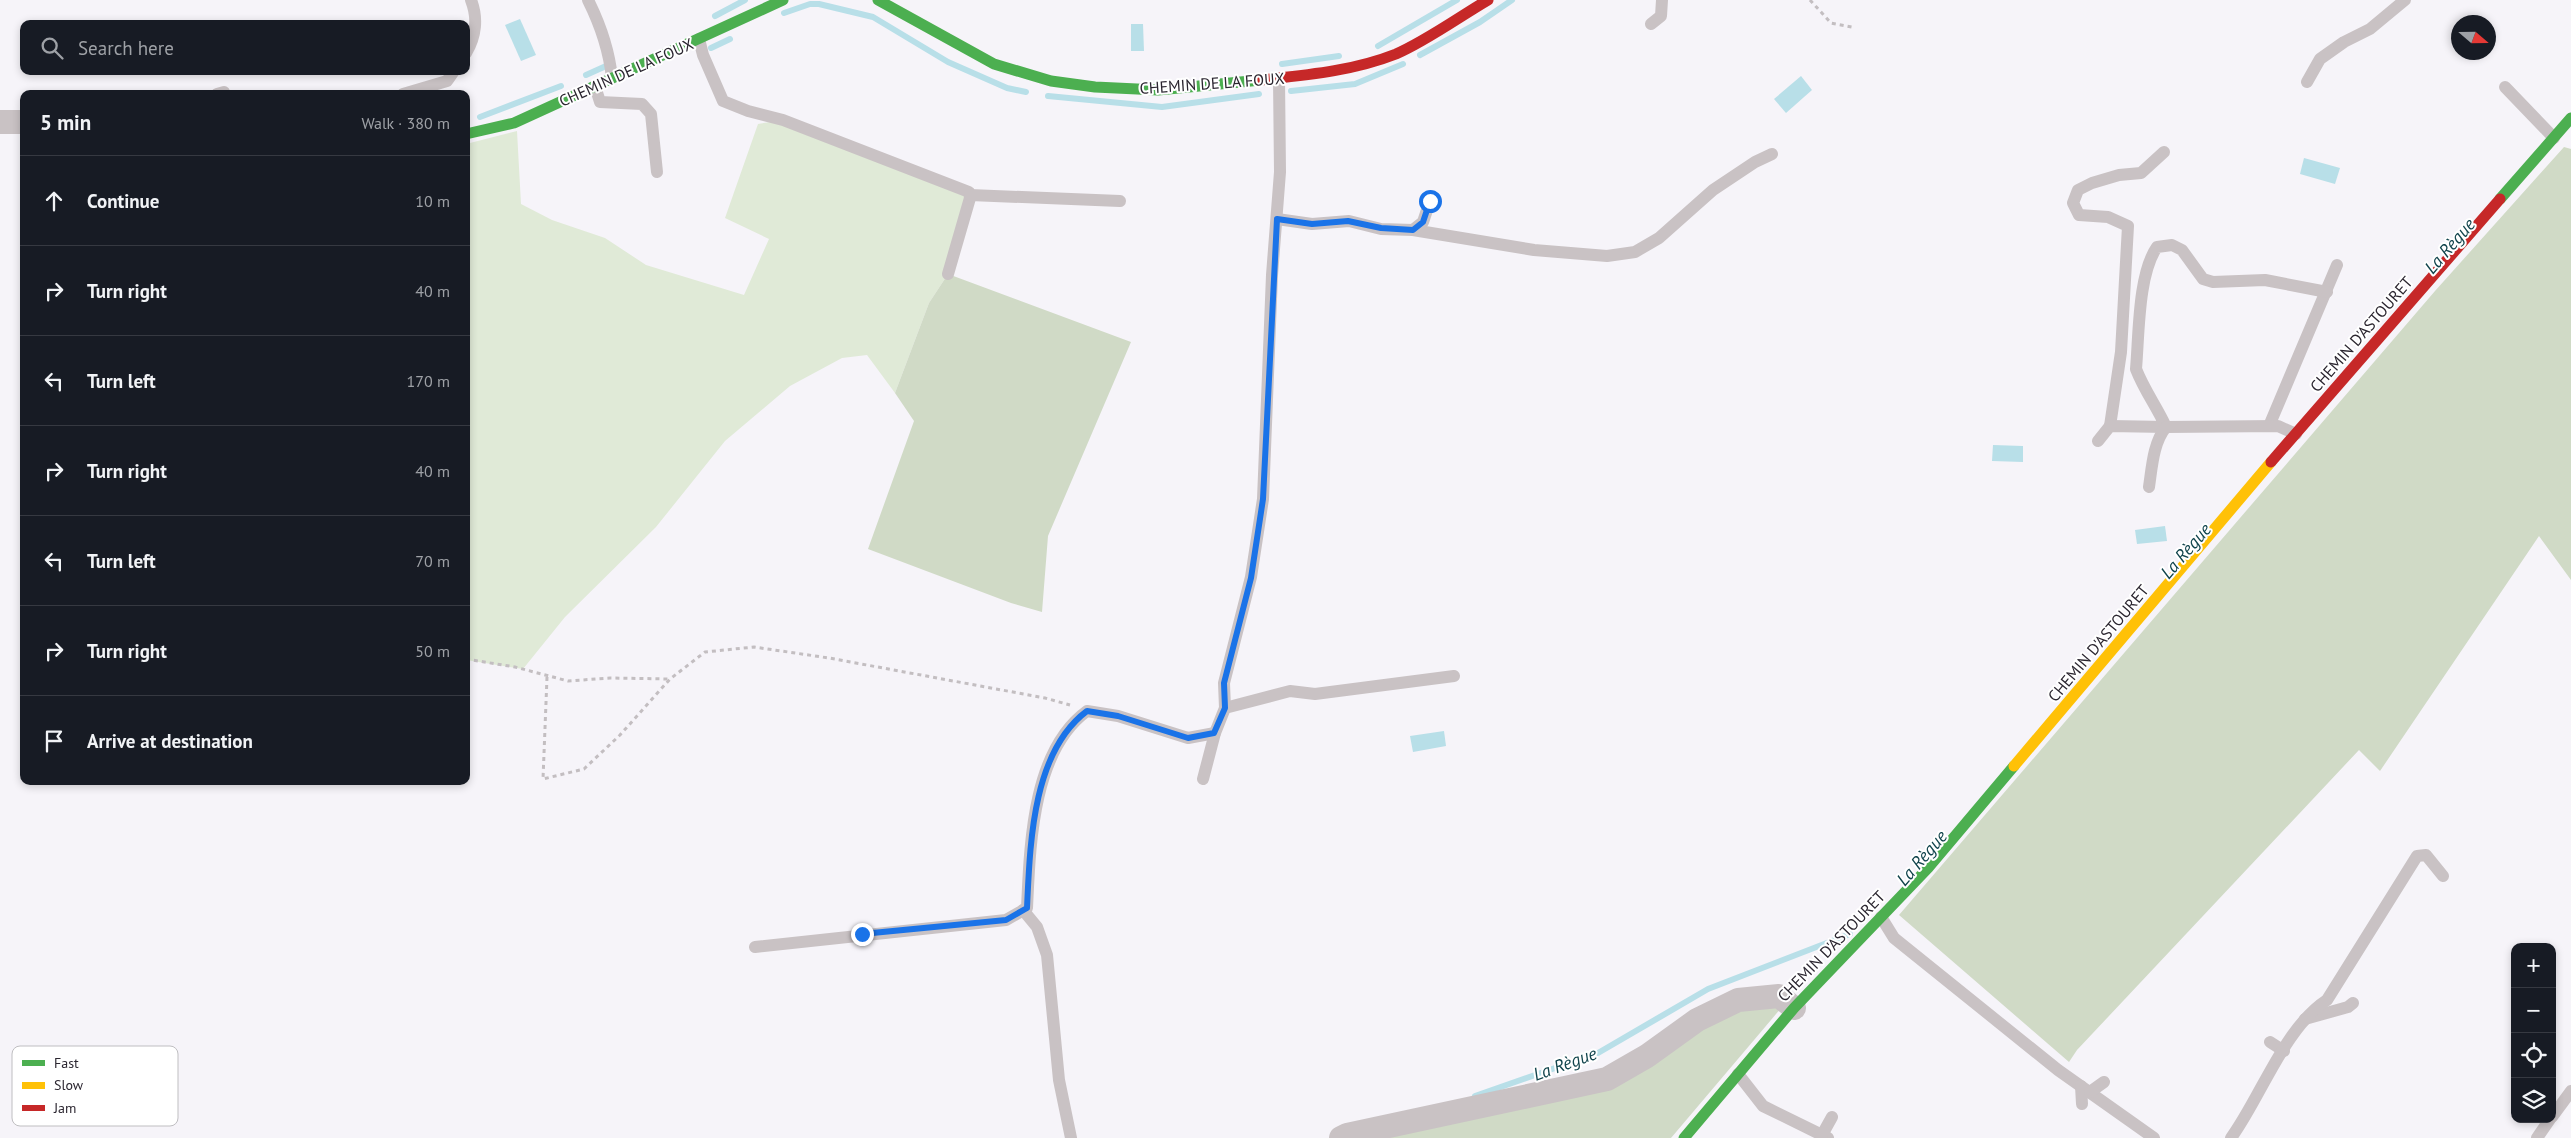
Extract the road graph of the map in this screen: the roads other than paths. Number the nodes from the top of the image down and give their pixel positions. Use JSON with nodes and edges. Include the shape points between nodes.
{"nodes":[{"id":1,"x":471,"y":0,"type":"edge"},
{"id":2,"x":588,"y":0,"type":"edge"},
{"id":3,"x":784,"y":0,"type":"edge"},
{"id":4,"x":878,"y":0,"type":"edge"},
{"id":5,"x":1488,"y":0,"type":"edge"},
{"id":6,"x":1662,"y":0,"type":"edge"},
{"id":7,"x":2405,"y":0,"type":"edge"},
{"id":8,"x":1651,"y":24,"type":"dead end"},
{"id":9,"x":699,"y":39,"type":"junction"},
{"id":10,"x":470,"y":47,"type":"edge"},
{"id":11,"x":451,"y":75,"type":"edge"},
{"id":12,"x":612,"y":78,"type":"junction"},
{"id":13,"x":1279,"y":78,"type":"junction"},
{"id":14,"x":2307,"y":82,"type":"dead end"},
{"id":15,"x":595,"y":86,"type":"junction"},
{"id":16,"x":2505,"y":88,"type":"dead end"},
{"id":17,"x":417,"y":90,"type":"edge"},
{"id":18,"x":2571,"y":118,"type":"edge"},
{"id":19,"x":0,"y":122,"type":"edge"},
{"id":20,"x":20,"y":122,"type":"edge"},
{"id":21,"x":470,"y":133,"type":"edge"},
{"id":22,"x":2554,"y":138,"type":"junction"},
{"id":23,"x":2164,"y":152,"type":"dead end"},
{"id":24,"x":1772,"y":154,"type":"dead end"},
{"id":25,"x":658,"y":172,"type":"dead end"},
{"id":26,"x":970,"y":195,"type":"junction"},
{"id":27,"x":1120,"y":201,"type":"dead end"},
{"id":28,"x":1430,"y":201,"type":"dead end"},
{"id":29,"x":1277,"y":219,"type":"junction"},
{"id":30,"x":1413,"y":230,"type":"junction"},
{"id":31,"x":2337,"y":265,"type":"dead end"},
{"id":32,"x":948,"y":274,"type":"dead end"},
{"id":33,"x":2327,"y":292,"type":"junction"},
{"id":34,"x":2110,"y":426,"type":"junction"},
{"id":35,"x":2269,"y":426,"type":"junction"},
{"id":36,"x":2166,"y":427,"type":"junction"},
{"id":37,"x":2296,"y":434,"type":"junction"},
{"id":38,"x":2098,"y":441,"type":"dead end"},
{"id":39,"x":2148,"y":487,"type":"dead end"},
{"id":40,"x":1454,"y":676,"type":"dead end"},
{"id":41,"x":1225,"y":708,"type":"junction"},
{"id":42,"x":1214,"y":733,"type":"junction"},
{"id":43,"x":1203,"y":779,"type":"dead end"},
{"id":44,"x":2444,"y":876,"type":"dead end"},
{"id":45,"x":1023,"y":910,"type":"junction"},
{"id":46,"x":1880,"y":917,"type":"junction"},
{"id":47,"x":755,"y":947,"type":"dead end"},
{"id":48,"x":2353,"y":1003,"type":"dead end"},
{"id":49,"x":1794,"y":1008,"type":"junction"},
{"id":50,"x":2305,"y":1019,"type":"junction"},
{"id":51,"x":2270,"y":1042,"type":"dead end"},
{"id":52,"x":2284,"y":1051,"type":"junction"},
{"id":53,"x":1738,"y":1074,"type":"junction"},
{"id":54,"x":2104,"y":1082,"type":"dead end"},
{"id":55,"x":2086,"y":1089,"type":"junction"},
{"id":56,"x":2571,"y":1091,"type":"edge"},
{"id":57,"x":2082,"y":1104,"type":"dead end"},
{"id":58,"x":2556,"y":1111,"type":"edge"},
{"id":59,"x":1832,"y":1117,"type":"dead end"},
{"id":60,"x":2548,"y":1123,"type":"edge"},
{"id":61,"x":1825,"y":1137,"type":"edge"},
{"id":62,"x":1071,"y":1138,"type":"edge"},
{"id":63,"x":1340,"y":1138,"type":"edge"},
{"id":64,"x":1684,"y":1138,"type":"edge"},
{"id":65,"x":2154,"y":1138,"type":"edge"},
{"id":66,"x":2230,"y":1138,"type":"edge"},
{"id":67,"x":2537,"y":1138,"type":"edge"}],
"edges":[{"from":1,"to":10,"type":"lane","via":[[475,39]]},
{"from":2,"to":12,"type":"lane","via":[[603,29]]},
{"from":3,"to":9,"type":"street","name":"CHEMIN DE LA FOUX"},
{"from":4,"to":13,"type":"street","name":"CHEMIN DE LA FOUX","via":[[994,64],[1052,81],[1158,90]]},
{"from":5,"to":13,"type":"street","name":"CHEMIN DE LA FOUX","via":[[1397,53],[1363,65]]},
{"from":6,"to":8,"type":"lane","via":[[1661,16]]},
{"from":7,"to":14,"type":"lane","via":[[2370,29],[2320,59]]},
{"from":9,"to":12,"type":"street","name":"CHEMIN DE LA FOUX"},
{"from":9,"to":26,"type":"lane","via":[[723,101],[863,150]]},
{"from":11,"to":17,"type":"lane","via":[[447,81]]},
{"from":12,"to":15,"type":"street","name":"CHEMIN DE LA FOUX"},
{"from":13,"to":29,"type":"lane"},
{"from":15,"to":21,"type":"street","name":"CHEMIN DE LA FOUX","via":[[514,123]]},
{"from":15,"to":25,"type":"lane","via":[[600,102],[642,104],[652,114]]},
{"from":16,"to":22,"type":"lane"},
{"from":18,"to":22,"type":"street","name":"CHEMIN D'ASTOURET"},
{"from":19,"to":20,"type":"street"},
{"from":22,"to":37,"type":"street","name":"CHEMIN D'ASTOURET"},
{"from":23,"to":34,"type":"lane","via":[[2141,173],[2119,175],[2078,190],[2073,203],[2079,215],[2108,217],[2128,226],[2121,352]]},
{"from":24,"to":30,"type":"lane","via":[[1754,162],[1713,190],[1659,238],[1634,252],[1606,256],[1534,250]]},
{"from":26,"to":27,"type":"lane"},
{"from":26,"to":32,"type":"lane"},
{"from":28,"to":30,"type":"lane","via":[[1423,222]]},
{"from":29,"to":30,"type":"lane","via":[[1312,224],[1348,221]]},
{"from":29,"to":41,"type":"lane","via":[[1263,499],[1251,578],[1224,683]]},
{"from":31,"to":33,"type":"lane"},
{"from":33,"to":35,"type":"lane"},
{"from":33,"to":36,"type":"lane","via":[[2265,280],[2213,282],[2203,279],[2182,250],[2172,245],[2157,247],[2145,273],[2136,369]]},
{"from":34,"to":36,"type":"lane"},
{"from":34,"to":38,"type":"lane"},
{"from":35,"to":36,"type":"lane"},
{"from":35,"to":37,"type":"lane","via":[[2278,426]]},
{"from":36,"to":39,"type":"lane","via":[[2159,435]]},
{"from":37,"to":46,"type":"street","name":"CHEMIN D'ASTOURET","via":[[1934,860]]},
{"from":40,"to":41,"type":"lane","via":[[1315,694],[1290,691]]},
{"from":41,"to":42,"type":"lane"},
{"from":42,"to":43,"type":"lane"},
{"from":42,"to":45,"type":"lane","via":[[1188,738],[1118,716],[1087,711],[1072,722],[1055,747],[1031,830],[1027,908]]},
{"from":44,"to":50,"type":"lane","via":[[2426,855],[2417,856],[2327,1000]]},
{"from":45,"to":47,"type":"lane","via":[[1006,920]]},
{"from":45,"to":62,"type":"lane","via":[[1036,927],[1047,955],[1059,1080]]},
{"from":46,"to":49,"type":"street","name":"CHEMIN D'ASTOURET"},
{"from":46,"to":55,"type":"lane","via":[[1894,938]]},
{"from":48,"to":50,"type":"lane","via":[[2327,1017]]},
{"from":49,"to":53,"type":"street","name":"CHEMIN D'ASTOURET"},
{"from":49,"to":63,"type":"street","via":[[1780,996],[1738,1000],[1697,1020],[1647,1056],[1607,1079]]},
{"from":50,"to":52,"type":"lane"},
{"from":51,"to":52,"type":"lane"},
{"from":52,"to":66,"type":"lane"},
{"from":53,"to":61,"type":"lane","via":[[1763,1106]]},
{"from":53,"to":64,"type":"street","name":"CHEMIN D'ASTOURET"},
{"from":54,"to":55,"type":"lane"},
{"from":55,"to":57,"type":"lane"},
{"from":55,"to":65,"type":"lane"},
{"from":56,"to":58,"type":"lane"},
{"from":59,"to":61,"type":"lane"},
{"from":60,"to":67,"type":"lane"}]}
